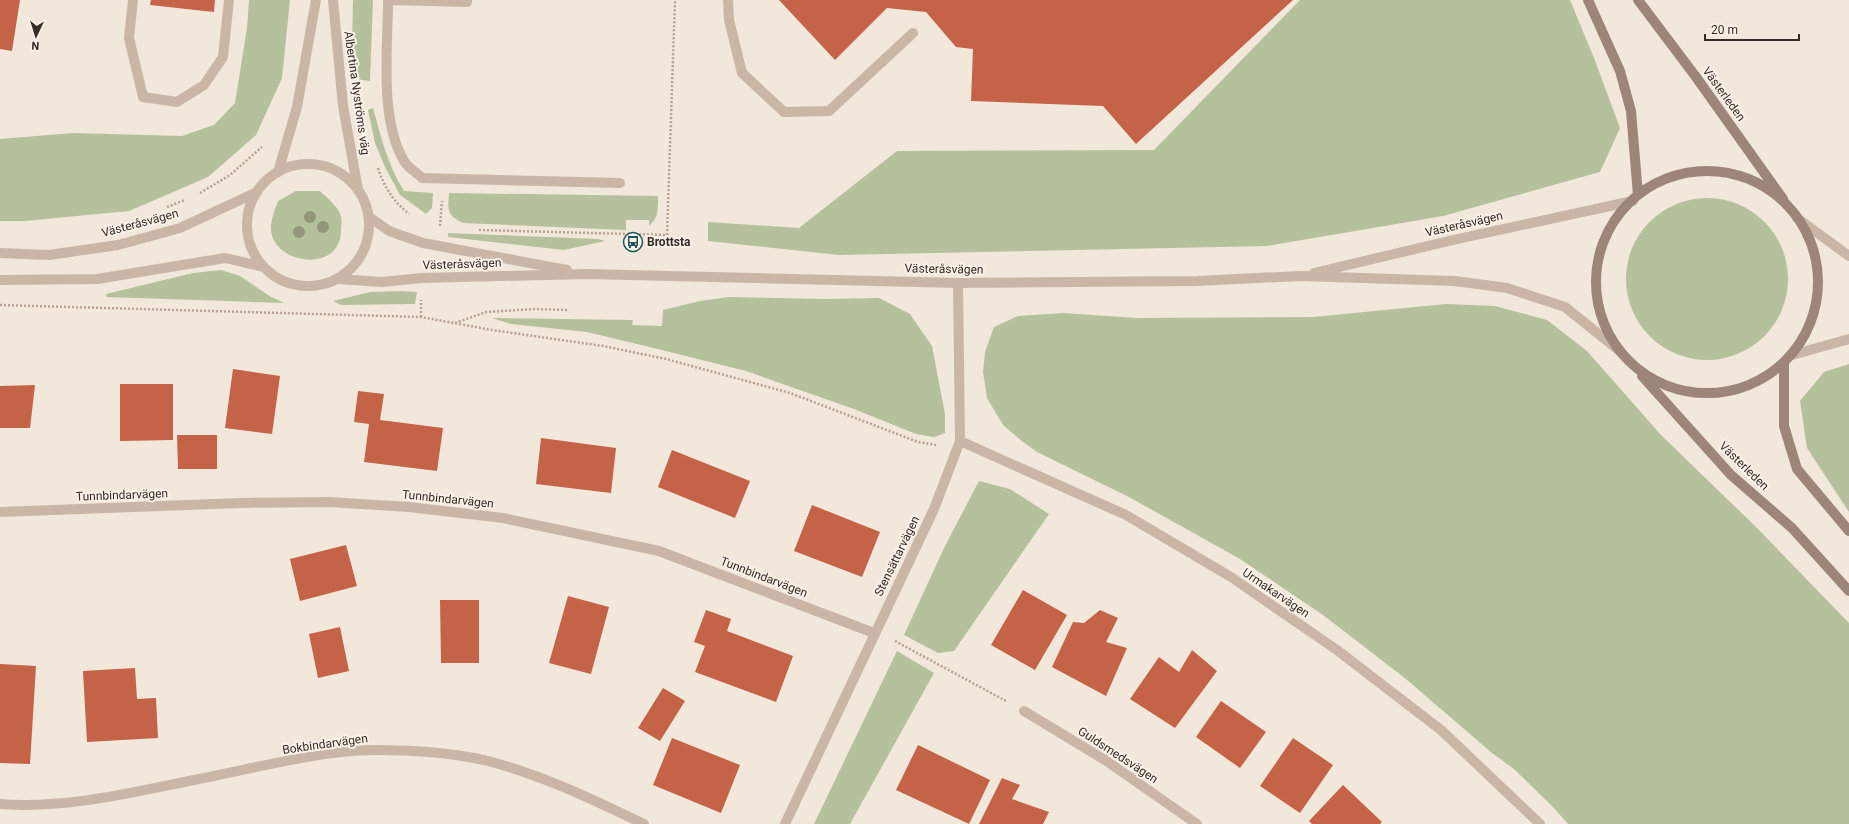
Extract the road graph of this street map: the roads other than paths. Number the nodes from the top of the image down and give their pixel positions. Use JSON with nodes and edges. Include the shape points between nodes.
{"nodes":[{"id":1,"x":133,"y":0,"type":"edge"},
{"id":2,"x":229,"y":0,"type":"edge"},
{"id":3,"x":316,"y":0,"type":"edge"},
{"id":4,"x":333,"y":0,"type":"edge"},
{"id":5,"x":388,"y":0,"type":"edge"},
{"id":6,"x":392,"y":0,"type":"edge"},
{"id":7,"x":467,"y":0,"type":"edge"},
{"id":8,"x":728,"y":0,"type":"edge"},
{"id":9,"x":1588,"y":0,"type":"edge"},
{"id":10,"x":1638,"y":0,"type":"edge"},
{"id":11,"x":913,"y":34,"type":"dead end"},
{"id":12,"x":278,"y":172,"type":"junction"},
{"id":13,"x":620,"y":183,"type":"dead end"},
{"id":14,"x":358,"y":190,"type":"junction"},
{"id":15,"x":257,"y":192,"type":"junction"},
{"id":16,"x":1636,"y":198,"type":"junction"},
{"id":17,"x":1788,"y":205,"type":"junction"},
{"id":18,"x":368,"y":216,"type":"junction"},
{"id":19,"x":1797,"y":218,"type":"junction"},
{"id":20,"x":0,"y":253,"type":"edge"},
{"id":21,"x":1849,"y":256,"type":"edge"},
{"id":22,"x":264,"y":267,"type":"junction"},
{"id":23,"x":587,"y":274,"type":"junction"},
{"id":24,"x":1300,"y":276,"type":"junction"},
{"id":25,"x":338,"y":279,"type":"junction"},
{"id":26,"x":0,"y":280,"type":"edge"},
{"id":27,"x":958,"y":283,"type":"junction"},
{"id":28,"x":1849,"y":339,"type":"edge"},
{"id":29,"x":1623,"y":354,"type":"junction"},
{"id":30,"x":1792,"y":355,"type":"junction"},
{"id":31,"x":1784,"y":363,"type":"junction"},
{"id":32,"x":960,"y":441,"type":"junction"},
{"id":33,"x":0,"y":512,"type":"edge"},
{"id":34,"x":1849,"y":531,"type":"edge"},
{"id":35,"x":1849,"y":590,"type":"edge"},
{"id":36,"x":874,"y":633,"type":"junction"},
{"id":37,"x":1024,"y":711,"type":"road end"},
{"id":38,"x":0,"y":804,"type":"edge"},
{"id":39,"x":644,"y":824,"type":"edge"},
{"id":40,"x":785,"y":824,"type":"edge"},
{"id":41,"x":1197,"y":824,"type":"edge"},
{"id":42,"x":1540,"y":824,"type":"edge"}],
"edges":[{"from":1,"to":2,"type":"street","via":[[129,38],[143,97],[177,102],[204,85],[223,58]]},
{"from":3,"to":12,"type":"street","via":[[298,107]]},
{"from":4,"to":14,"type":"street","name":"Albertina Nyströms väg","via":[[343,106]]},
{"from":5,"to":13,"type":"street","via":[[387,87],[390,125],[404,162],[422,178]]},
{"from":6,"to":7,"type":"street"},
{"from":8,"to":11,"type":"street","via":[[729,20],[742,73],[784,112],[829,111]]},
{"from":9,"to":16,"type":"main road","via":[[1620,71],[1631,111]]},
{"from":10,"to":17,"type":"main road","name":"Västerleden"},
{"from":12,"to":14,"type":"street","via":[[297,164],[320,164],[338,172]]},
{"from":12,"to":15,"type":"street","via":[[265,180]]},
{"from":14,"to":18,"type":"street"},
{"from":15,"to":20,"type":"street","name":"Västeråsvägen","via":[[180,228],[118,245],[49,255]]},
{"from":15,"to":22,"type":"street","via":[[247,225],[252,248]]},
{"from":16,"to":17,"type":"main road","via":[[1663,180],[1693,172],[1717,171],[1749,179]]},
{"from":16,"to":24,"type":"street","name":"Västeråsvägen"},
{"from":16,"to":29,"type":"main road","via":[[1614,221],[1600,251],[1596,278],[1598,302],[1606,328]]},
{"from":17,"to":19,"type":"main road","name":"Västerleden"},
{"from":18,"to":23,"type":"street","name":"Västeråsvägen","via":[[390,231],[423,243]]},
{"from":18,"to":25,"type":"street","via":[[369,233],[364,251],[348,274]]},
{"from":19,"to":21,"type":"street"},
{"from":19,"to":30,"type":"main road","name":"Västerleden","via":[[1806,230],[1816,256],[1819,287],[1813,318]]},
{"from":22,"to":25,"type":"street","via":[[286,281],[299,284],[313,285]]},
{"from":22,"to":26,"type":"street","via":[[225,258],[97,279]]},
{"from":23,"to":25,"type":"street","name":"Västeråsvägen","via":[[422,278],[382,282]]},
{"from":23,"to":27,"type":"street","name":"Västeråsvägen"},
{"from":24,"to":27,"type":"street","name":"Västeråsvägen"},
{"from":24,"to":29,"type":"street","name":"Västeråsvägen","via":[[1455,281],[1507,288],[1565,307]]},
{"from":27,"to":32,"type":"street","name":"Stensättarvägen"},
{"from":28,"to":30,"type":"street"},
{"from":29,"to":31,"type":"main road","name":"Västerleden","via":[[1652,379],[1675,389],[1709,393],[1737,390],[1769,376]]},
{"from":29,"to":35,"type":"main road","name":"Västerleden","via":[[1731,475],[1792,528]]},
{"from":30,"to":31,"type":"main road","name":"Västerleden"},
{"from":31,"to":34,"type":"main road","via":[[1784,426],[1796,468]]},
{"from":32,"to":36,"type":"street","name":"Stensättarvägen","via":[[934,509]]},
{"from":32,"to":42,"type":"street","name":"Urmakarvägen","via":[[1126,515],[1231,577],[1337,650],[1441,730]]},
{"from":33,"to":36,"type":"street","name":"Tunnbindarvägen","via":[[329,502],[409,507],[503,518],[659,551]]},
{"from":36,"to":40,"type":"street","name":"Stensättarvägen"},
{"from":37,"to":41,"type":"street","name":"Guldsmedsvägen","via":[[1104,760]]},
{"from":38,"to":39,"type":"street","name":"Bokbindarvägen","via":[[24,806],[72,802],[319,756],[381,750],[422,752],[483,760],[540,777]]}]}
